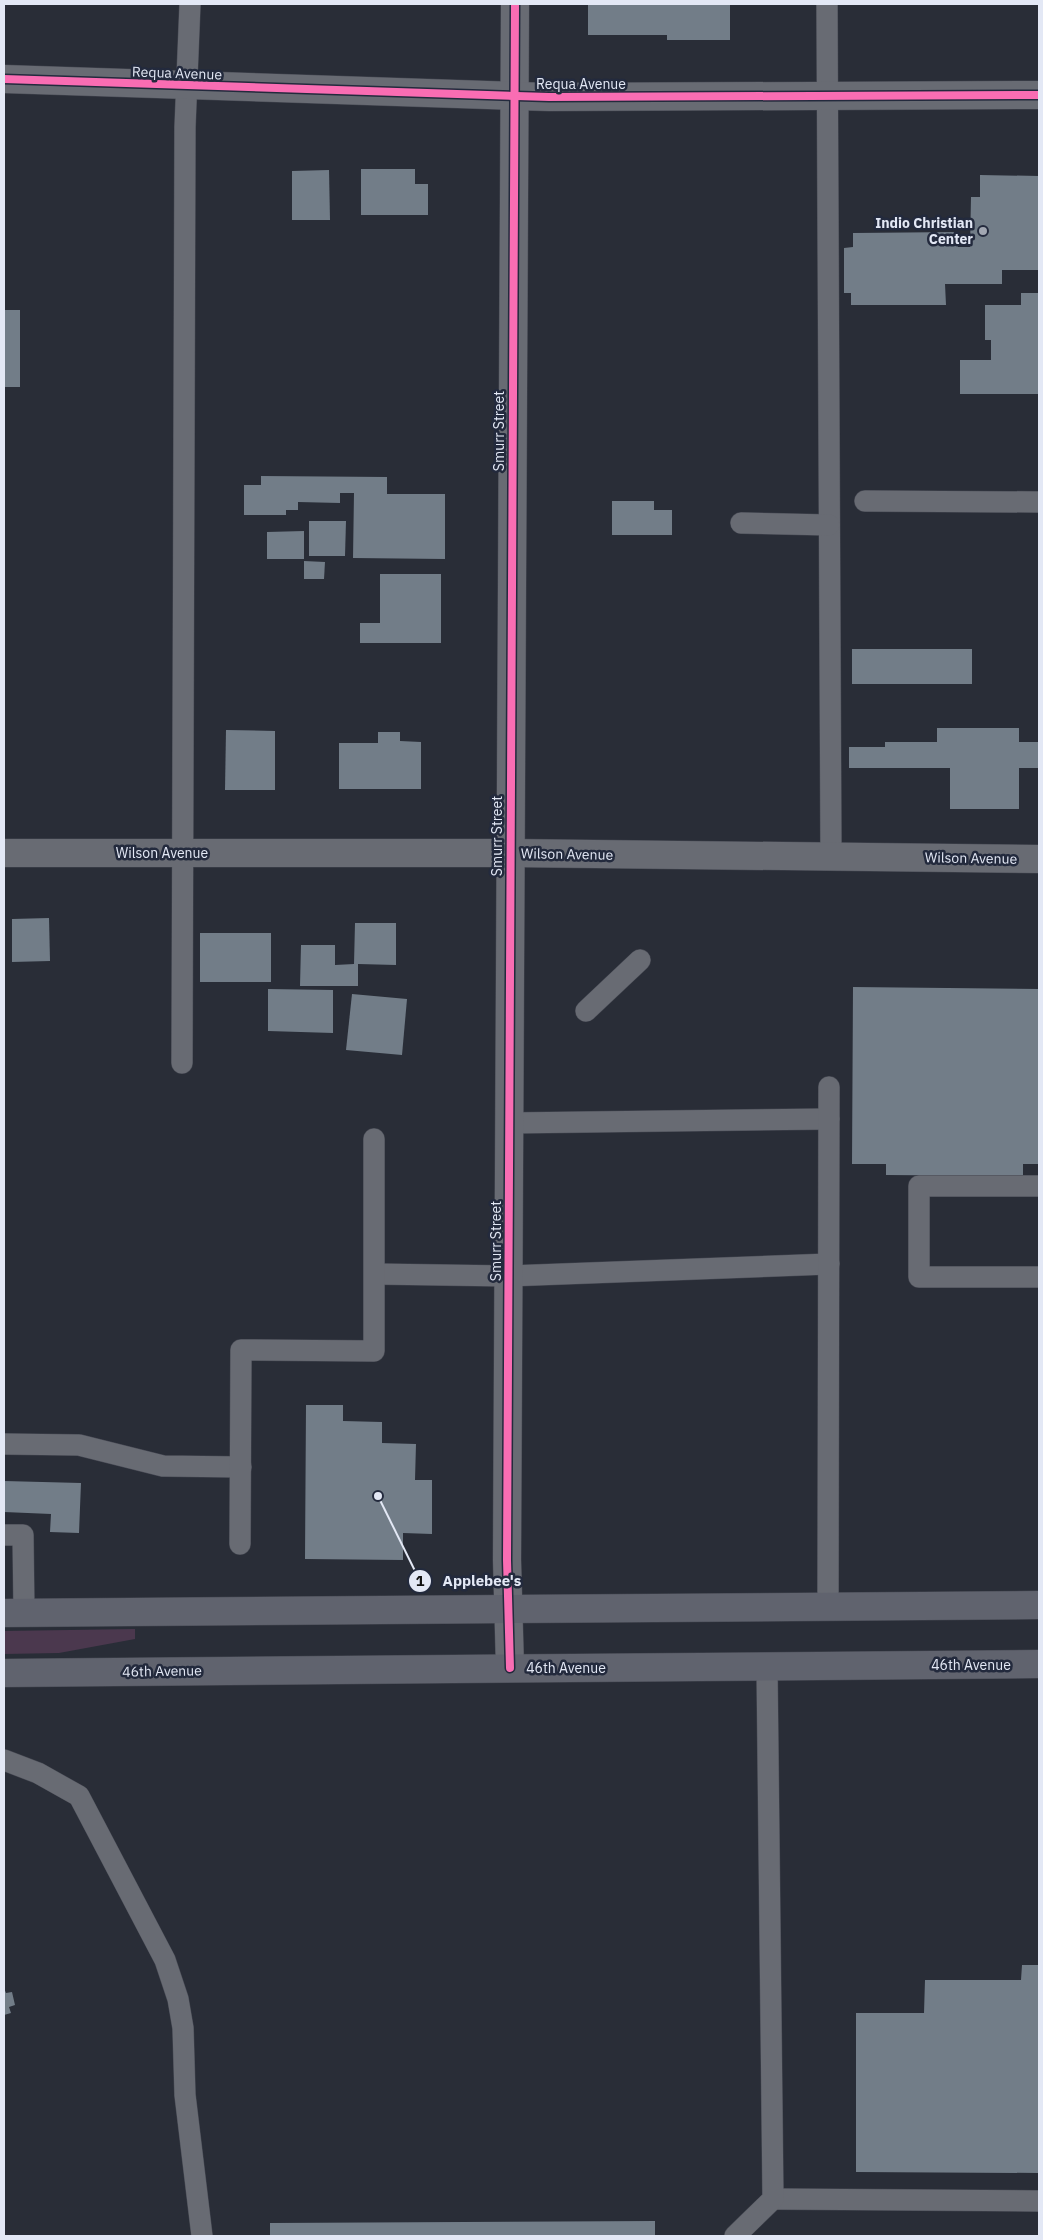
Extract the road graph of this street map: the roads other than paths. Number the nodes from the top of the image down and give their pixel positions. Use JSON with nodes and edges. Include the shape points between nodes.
{"nodes":[{"id":1,"x":190,"y":4,"type":"edge"},
{"id":2,"x":515,"y":4,"type":"edge"},
{"id":3,"x":827,"y":4,"type":"edge"},
{"id":4,"x":4,"y":79,"type":"edge"},
{"id":5,"x":186,"y":86,"type":"junction"},
{"id":6,"x":827,"y":95,"type":"junction"},
{"id":7,"x":1039,"y":95,"type":"edge"},
{"id":8,"x":513,"y":96,"type":"junction"},
{"id":9,"x":865,"y":501,"type":"dead end"},
{"id":10,"x":1039,"y":502,"type":"edge"},
{"id":11,"x":741,"y":523,"type":"dead end"},
{"id":12,"x":829,"y":525,"type":"junction"},
{"id":13,"x":4,"y":853,"type":"edge"},
{"id":14,"x":184,"y":853,"type":"junction"},
{"id":15,"x":510,"y":853,"type":"junction"},
{"id":16,"x":831,"y":857,"type":"junction"},
{"id":17,"x":1039,"y":859,"type":"edge"},
{"id":18,"x":640,"y":960,"type":"dead end"},
{"id":19,"x":586,"y":1010,"type":"dead end"},
{"id":20,"x":182,"y":1063,"type":"dead end"},
{"id":21,"x":829,"y":1086,"type":"dead end"},
{"id":22,"x":829,"y":1119,"type":"junction"},
{"id":23,"x":509,"y":1123,"type":"junction"},
{"id":24,"x":374,"y":1139,"type":"dead end"},
{"id":25,"x":1039,"y":1186,"type":"edge"},
{"id":26,"x":829,"y":1264,"type":"junction"},
{"id":27,"x":375,"y":1274,"type":"junction"},
{"id":28,"x":508,"y":1276,"type":"junction"},
{"id":29,"x":1039,"y":1277,"type":"edge"},
{"id":30,"x":4,"y":1444,"type":"edge"},
{"id":31,"x":241,"y":1467,"type":"junction"},
{"id":32,"x":4,"y":1535,"type":"edge"},
{"id":33,"x":240,"y":1544,"type":"dead end"},
{"id":34,"x":1039,"y":1605,"type":"edge"},
{"id":35,"x":828,"y":1606,"type":"junction"},
{"id":36,"x":507,"y":1609,"type":"junction"},
{"id":37,"x":14,"y":1612,"type":"edge"},
{"id":38,"x":1039,"y":1664,"type":"edge"},
{"id":39,"x":767,"y":1666,"type":"junction"},
{"id":40,"x":510,"y":1668,"type":"junction"},
{"id":41,"x":4,"y":1673,"type":"edge"},
{"id":42,"x":4,"y":1760,"type":"edge"},
{"id":43,"x":773,"y":2199,"type":"junction"},
{"id":44,"x":1039,"y":2200,"type":"edge"},
{"id":45,"x":202,"y":2236,"type":"edge"},
{"id":46,"x":735,"y":2236,"type":"edge"}],
"edges":[{"from":1,"to":5,"type":"lane"},
{"from":2,"to":8,"type":"street","name":"Smurr Street"},
{"from":3,"to":6,"type":"lane"},
{"from":4,"to":5,"type":"street","name":"Requa Avenue"},
{"from":5,"to":8,"type":"street","name":"Requa Avenue"},
{"from":5,"to":14,"type":"lane"},
{"from":6,"to":7,"type":"street","name":"Requa Avenue"},
{"from":6,"to":8,"type":"street","name":"Requa Avenue"},
{"from":6,"to":12,"type":"lane"},
{"from":8,"to":15,"type":"street","name":"Smurr Street"},
{"from":9,"to":10,"type":"lane"},
{"from":11,"to":12,"type":"lane"},
{"from":12,"to":16,"type":"lane"},
{"from":13,"to":14,"type":"street","name":"Wilson Avenue"},
{"from":14,"to":15,"type":"street","name":"Wilson Avenue"},
{"from":14,"to":20,"type":"lane"},
{"from":15,"to":16,"type":"street","name":"Wilson Avenue"},
{"from":15,"to":23,"type":"street","name":"Smurr Street"},
{"from":16,"to":17,"type":"street","name":"Wilson Avenue"},
{"from":18,"to":19,"type":"lane"},
{"from":21,"to":22,"type":"lane"},
{"from":22,"to":23,"type":"lane"},
{"from":22,"to":26,"type":"lane"},
{"from":23,"to":28,"type":"street","name":"Smurr Street"},
{"from":24,"to":27,"type":"lane"},
{"from":25,"to":29,"type":"lane","via":[[919,1186],[919,1277]]},
{"from":26,"to":28,"type":"lane"},
{"from":26,"to":35,"type":"lane"},
{"from":27,"to":28,"type":"lane"},
{"from":27,"to":31,"type":"lane","via":[[374,1351],[241,1350]]},
{"from":28,"to":36,"type":"street","name":"Smurr Street"},
{"from":30,"to":31,"type":"lane","via":[[79,1445],[163,1466]]},
{"from":31,"to":33,"type":"lane"},
{"from":32,"to":37,"type":"lane","via":[[23,1535]]},
{"from":34,"to":35,"type":"main road"},
{"from":35,"to":36,"type":"main road"},
{"from":36,"to":37,"type":"main road"},
{"from":36,"to":40,"type":"street","name":"Smurr Street"},
{"from":38,"to":39,"type":"main road","name":"46th Avenue"},
{"from":39,"to":40,"type":"main road","name":"46th Avenue"},
{"from":39,"to":43,"type":"lane"},
{"from":40,"to":41,"type":"main road","name":"46th Avenue"},
{"from":42,"to":45,"type":"lane","via":[[38,1773],[79,1796],[168,1966],[183,2028],[185,2095]]},
{"from":43,"to":44,"type":"lane"},
{"from":43,"to":46,"type":"lane"}]}
